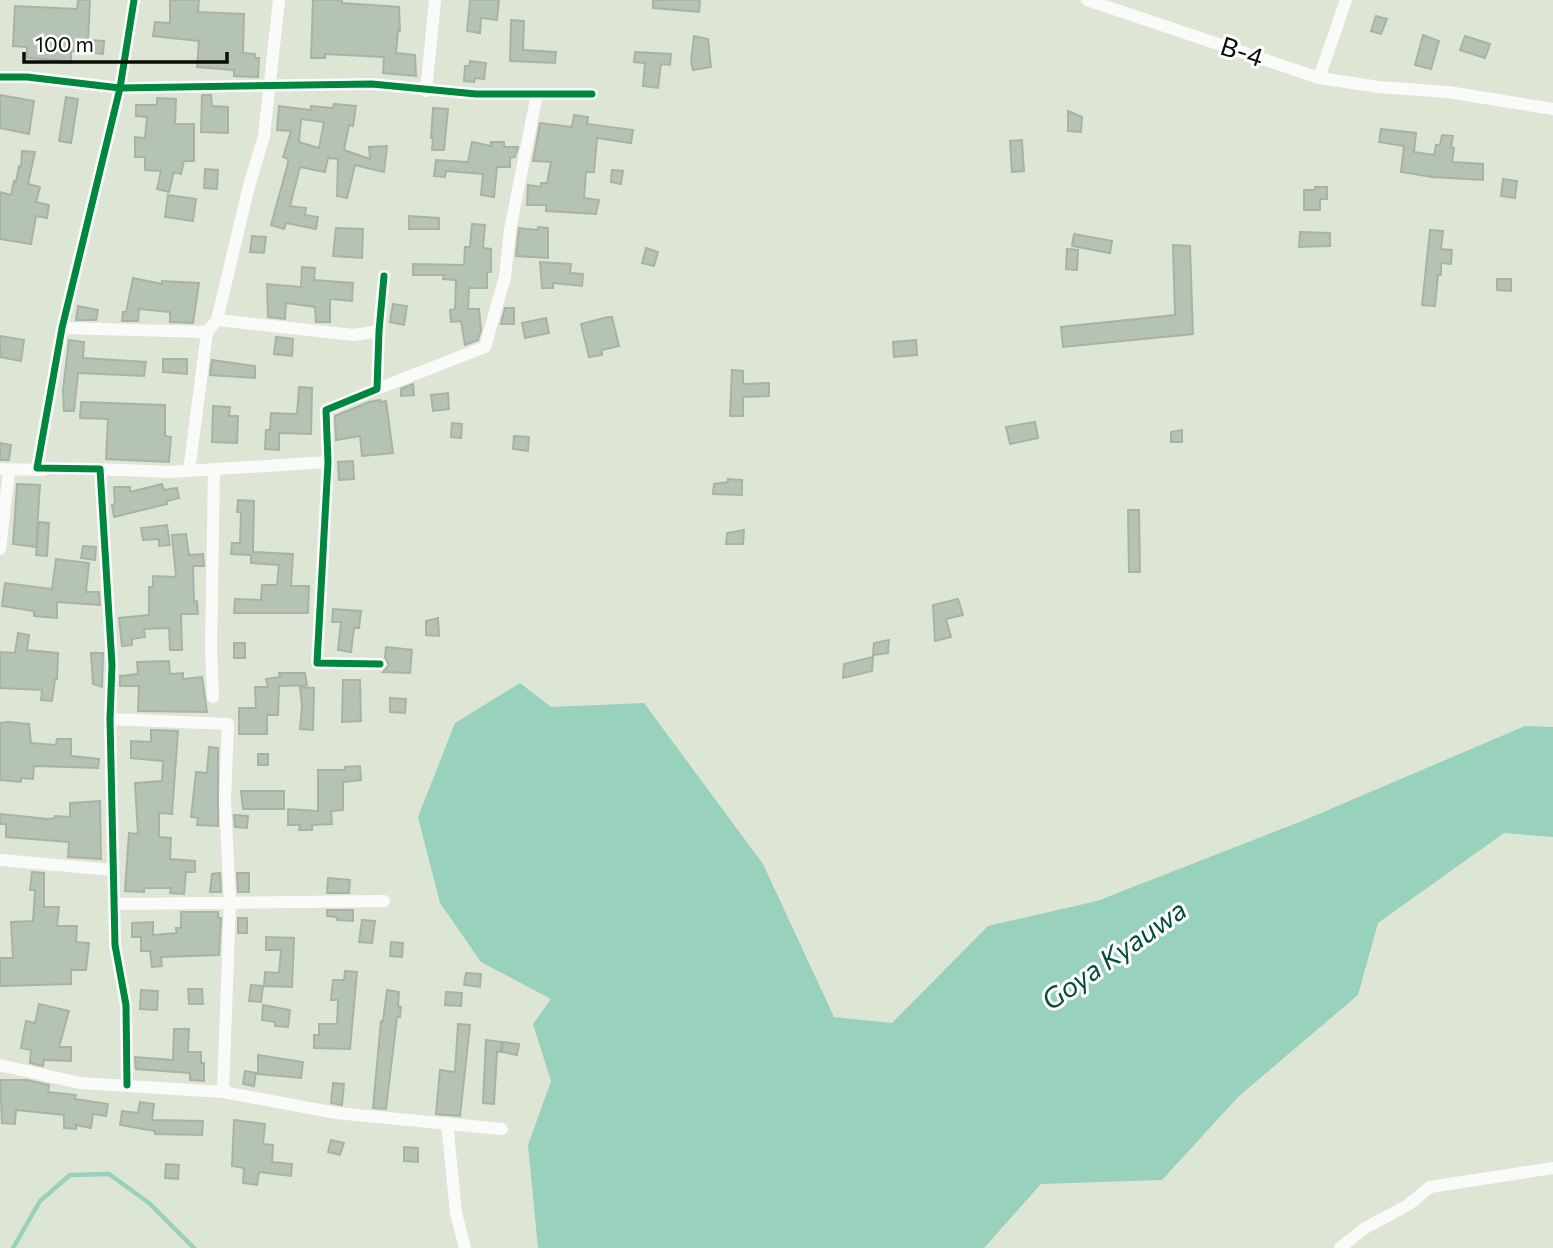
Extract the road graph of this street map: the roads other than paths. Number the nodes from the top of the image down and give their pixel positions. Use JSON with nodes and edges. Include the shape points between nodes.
{"nodes":[{"id":1,"x":134,"y":0,"type":"edge"},
{"id":2,"x":279,"y":0,"type":"edge"},
{"id":3,"x":435,"y":0,"type":"edge"},
{"id":4,"x":1087,"y":0,"type":"edge"},
{"id":5,"x":1346,"y":0,"type":"edge"},
{"id":6,"x":0,"y":76,"type":"edge"},
{"id":7,"x":1319,"y":78,"type":"junction"},
{"id":8,"x":270,"y":85,"type":"junction"},
{"id":9,"x":120,"y":88,"type":"junction"},
{"id":10,"x":426,"y":91,"type":"junction"},
{"id":11,"x":537,"y":94,"type":"junction"},
{"id":12,"x":592,"y":94,"type":"dead end"},
{"id":13,"x":1553,"y":108,"type":"edge"},
{"id":14,"x":384,"y":276,"type":"dead end"},
{"id":15,"x":217,"y":320,"type":"junction"},
{"id":16,"x":62,"y":328,"type":"junction"},
{"id":17,"x":379,"y":331,"type":"junction"},
{"id":18,"x":206,"y":332,"type":"junction"},
{"id":19,"x":377,"y":389,"type":"junction"},
{"id":20,"x":328,"y":462,"type":"junction"},
{"id":21,"x":100,"y":469,"type":"junction"},
{"id":22,"x":214,"y":469,"type":"junction"},
{"id":23,"x":5,"y":470,"type":"edge"},
{"id":24,"x":189,"y":471,"type":"junction"},
{"id":25,"x":0,"y":549,"type":"edge"},
{"id":26,"x":380,"y":664,"type":"dead end"},
{"id":27,"x":214,"y":697,"type":"dead end"},
{"id":28,"x":110,"y":719,"type":"junction"},
{"id":29,"x":0,"y":860,"type":"edge"},
{"id":30,"x":113,"y":870,"type":"junction"},
{"id":31,"x":384,"y":901,"type":"dead end"},
{"id":32,"x":230,"y":902,"type":"junction"},
{"id":33,"x":115,"y":904,"type":"junction"},
{"id":34,"x":0,"y":1065,"type":"edge"},
{"id":35,"x":127,"y":1085,"type":"junction"},
{"id":36,"x":223,"y":1092,"type":"junction"},
{"id":37,"x":447,"y":1123,"type":"junction"},
{"id":38,"x":502,"y":1129,"type":"dead end"},
{"id":39,"x":1553,"y":1168,"type":"edge"},
{"id":40,"x":465,"y":1248,"type":"edge"},
{"id":41,"x":1340,"y":1248,"type":"edge"}],
"edges":[{"from":1,"to":9,"type":"street"},
{"from":2,"to":8,"type":"street"},
{"from":3,"to":10,"type":"street"},
{"from":4,"to":7,"type":"street","name":"B-4"},
{"from":5,"to":7,"type":"street"},
{"from":6,"to":9,"type":"street"},
{"from":7,"to":13,"type":"street","name":"B-4"},
{"from":8,"to":9,"type":"street"},
{"from":8,"to":10,"type":"street","via":[[372,84]]},
{"from":8,"to":15,"type":"street","via":[[264,136]]},
{"from":9,"to":16,"type":"street"},
{"from":10,"to":11,"type":"street"},
{"from":11,"to":12,"type":"street"},
{"from":11,"to":19,"type":"street","via":[[505,277],[485,347]]},
{"from":14,"to":17,"type":"street"},
{"from":15,"to":17,"type":"street","via":[[354,335]]},
{"from":15,"to":18,"type":"street"},
{"from":16,"to":18,"type":"street"},
{"from":16,"to":21,"type":"street","via":[[37,468]]},
{"from":17,"to":19,"type":"street"},
{"from":18,"to":24,"type":"street"},
{"from":19,"to":20,"type":"street","via":[[326,410]]},
{"from":20,"to":22,"type":"street"},
{"from":20,"to":26,"type":"street","via":[[317,663]]},
{"from":21,"to":23,"type":"street"},
{"from":21,"to":24,"type":"street"},
{"from":21,"to":28,"type":"street","via":[[112,665]]},
{"from":22,"to":24,"type":"street"},
{"from":22,"to":27,"type":"street"},
{"from":23,"to":25,"type":"street"},
{"from":28,"to":30,"type":"street"},
{"from":28,"to":32,"type":"street","via":[[228,724],[225,800]]},
{"from":29,"to":30,"type":"street"},
{"from":30,"to":33,"type":"street"},
{"from":31,"to":32,"type":"street"},
{"from":32,"to":33,"type":"street"},
{"from":32,"to":36,"type":"street"},
{"from":33,"to":35,"type":"street","via":[[126,1005]]},
{"from":34,"to":35,"type":"street","via":[[80,1083]]},
{"from":35,"to":36,"type":"street"},
{"from":36,"to":37,"type":"street","via":[[336,1113]]},
{"from":37,"to":38,"type":"street"},
{"from":37,"to":40,"type":"street","via":[[456,1213]]},
{"from":39,"to":41,"type":"street","via":[[1430,1187]]}]}
